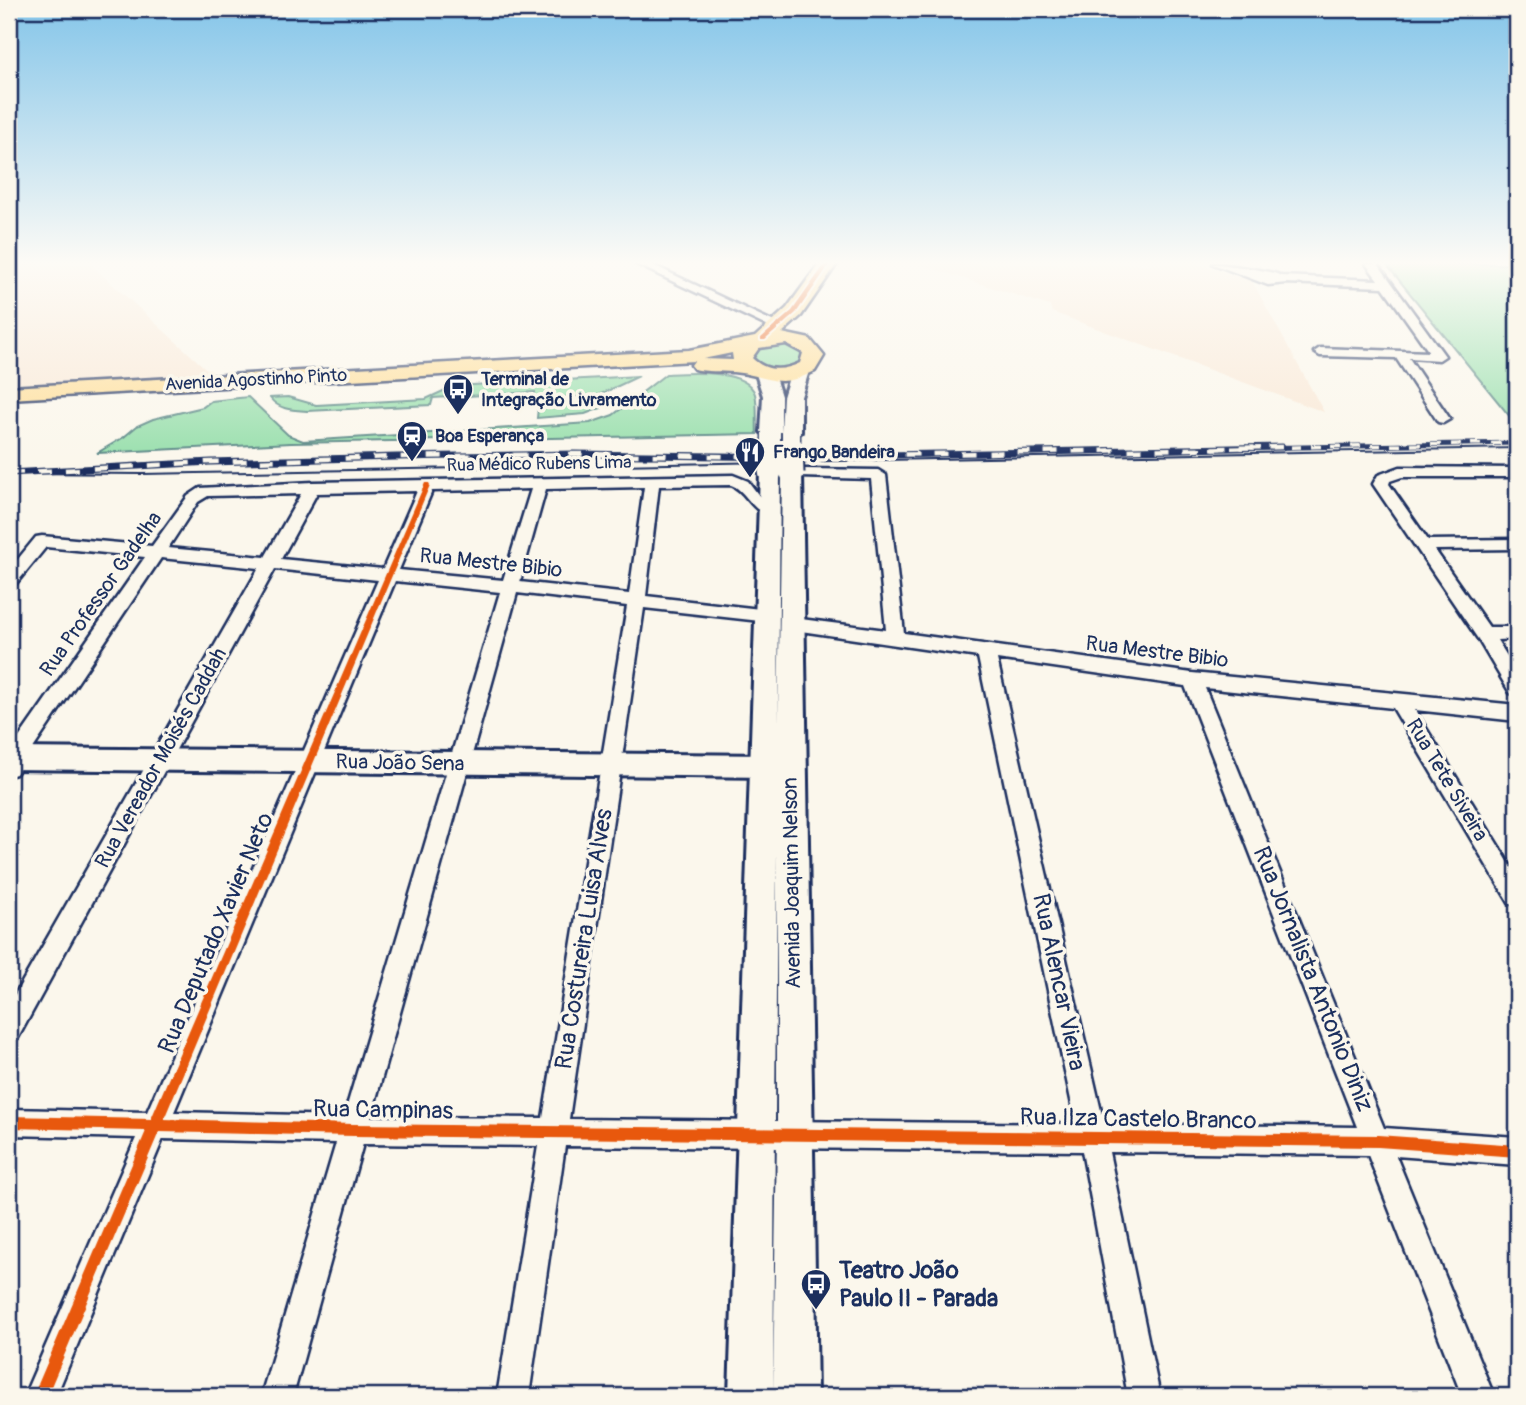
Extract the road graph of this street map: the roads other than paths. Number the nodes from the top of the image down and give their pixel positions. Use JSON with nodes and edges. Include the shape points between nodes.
{"nodes":[{"id":1,"x":754,"y":330,"type":"edge"},
{"id":2,"x":773,"y":330,"type":"edge"},
{"id":3,"x":807,"y":330,"type":"edge"},
{"id":4,"x":1420,"y":330,"type":"edge"},
{"id":5,"x":765,"y":336,"type":"junction"},
{"id":6,"x":806,"y":345,"type":"junction"},
{"id":7,"x":1320,"y":352,"type":"dead end"},
{"id":8,"x":1400,"y":355,"type":"junction"},
{"id":9,"x":800,"y":371,"type":"junction"},
{"id":10,"x":760,"y":372,"type":"junction"},
{"id":11,"x":9,"y":393,"type":"edge"},
{"id":12,"x":9,"y":402,"type":"edge"},
{"id":13,"x":1443,"y":419,"type":"dead end"},
{"id":14,"x":781,"y":432,"type":"junction"},
{"id":15,"x":1517,"y":472,"type":"edge"},
{"id":16,"x":789,"y":473,"type":"junction"},
{"id":17,"x":652,"y":481,"type":"junction"},
{"id":18,"x":540,"y":482,"type":"junction"},
{"id":19,"x":428,"y":485,"type":"junction"},
{"id":20,"x":313,"y":487,"type":"junction"},
{"id":21,"x":213,"y":489,"type":"joint"},
{"id":22,"x":770,"y":510,"type":"junction"},
{"id":23,"x":1517,"y":544,"type":"edge"},
{"id":24,"x":1423,"y":545,"type":"junction"},
{"id":25,"x":156,"y":552,"type":"junction"},
{"id":26,"x":271,"y":563,"type":"junction"},
{"id":27,"x":12,"y":574,"type":"edge"},
{"id":28,"x":390,"y":576,"type":"junction"},
{"id":29,"x":512,"y":587,"type":"junction"},
{"id":30,"x":636,"y":603,"type":"junction"},
{"id":31,"x":781,"y":620,"type":"junction"},
{"id":32,"x":1517,"y":633,"type":"edge"},
{"id":33,"x":1484,"y":634,"type":"junction"},
{"id":34,"x":897,"y":638,"type":"junction"},
{"id":35,"x":986,"y":651,"type":"junction"},
{"id":36,"x":1192,"y":680,"type":"junction"},
{"id":37,"x":1517,"y":688,"type":"edge"},
{"id":38,"x":1399,"y":701,"type":"junction"},
{"id":39,"x":1517,"y":713,"type":"edge"},
{"id":40,"x":161,"y":760,"type":"junction"},
{"id":41,"x":11,"y":761,"type":"edge"},
{"id":42,"x":311,"y":762,"type":"junction"},
{"id":43,"x":461,"y":764,"type":"junction"},
{"id":44,"x":611,"y":764,"type":"junction"},
{"id":45,"x":777,"y":766,"type":"junction"},
{"id":46,"x":1517,"y":896,"type":"edge"},
{"id":47,"x":9,"y":1029,"type":"edge"},
{"id":48,"x":9,"y":1122,"type":"edge"},
{"id":49,"x":155,"y":1124,"type":"junction"},
{"id":50,"x":354,"y":1130,"type":"junction"},
{"id":51,"x":554,"y":1131,"type":"junction"},
{"id":52,"x":777,"y":1133,"type":"junction"},
{"id":53,"x":1093,"y":1138,"type":"junction"},
{"id":54,"x":1378,"y":1141,"type":"junction"},
{"id":55,"x":1517,"y":1151,"type":"edge"},
{"id":56,"x":40,"y":1396,"type":"edge"},
{"id":57,"x":277,"y":1396,"type":"edge"},
{"id":58,"x":513,"y":1396,"type":"edge"},
{"id":59,"x":751,"y":1396,"type":"edge"},
{"id":60,"x":795,"y":1396,"type":"edge"},
{"id":61,"x":1144,"y":1396,"type":"edge"},
{"id":62,"x":1478,"y":1396,"type":"edge"}],
"edges":[{"from":1,"to":5,"type":"street"},
{"from":2,"to":5,"type":"main road"},
{"from":3,"to":6,"type":"main road"},
{"from":4,"to":8,"type":"street","via":[[1439,356]]},
{"from":5,"to":6,"type":"main road","name":"Avenida Agostinho Pinto"},
{"from":5,"to":10,"type":"main road","via":[[742,353],[746,365]]},
{"from":5,"to":11,"type":"main road","name":"Avenida Agostinho Pinto","via":[[689,356]]},
{"from":6,"to":9,"type":"main road","via":[[813,362]]},
{"from":7,"to":8,"type":"street"},
{"from":8,"to":13,"type":"street"},
{"from":9,"to":10,"type":"main road","name":"Avenida Agostinho Pinto"},
{"from":9,"to":14,"type":"main road","name":"Avenida Joaquim Nelson"},
{"from":10,"to":12,"type":"main road","name":"Avenida Agostinho Pinto","via":[[697,365]]},
{"from":10,"to":14,"type":"main road","name":"Avenida Joaquim Nelson"},
{"from":14,"to":16,"type":"main road","name":"Avenida Joaquim Nelson","bridge":true},
{"from":15,"to":24,"type":"street","via":[[1387,474],[1381,484]]},
{"from":16,"to":22,"type":"main road","name":"Avenida Joaquim Nelson"},
{"from":16,"to":31,"type":"main road","name":"Avenida Joaquim Nelson"},
{"from":16,"to":34,"type":"street","via":[[878,475]]},
{"from":17,"to":18,"type":"street","name":"Rua Médico Rubens Lima"},
{"from":17,"to":22,"type":"street","name":"Rua Médico Rubens Lima","via":[[733,480]]},
{"from":17,"to":30,"type":"street","name":"Rua Costureira Luisa Alves"},
{"from":18,"to":19,"type":"street","name":"Rua Médico Rubens Lima"},
{"from":18,"to":29,"type":"street"},
{"from":19,"to":20,"type":"street","name":"Rua Médico Rubens Lima"},
{"from":19,"to":28,"type":"street","name":"Rua Deputado Xavier Neto"},
{"from":20,"to":21,"type":"street","name":"Rua Médico Rubens Lima"},
{"from":20,"to":26,"type":"street","name":"Rua Vereador Moisés Caddah"},
{"from":21,"to":25,"type":"street","name":"Rua Professor Gadelha","via":[[193,499]]},
{"from":22,"to":31,"type":"main road","name":"Avenida Joaquim Nelson"},
{"from":23,"to":24,"type":"street"},
{"from":24,"to":33,"type":"street"},
{"from":25,"to":26,"type":"street","name":"Rua Mestre Bibio"},
{"from":25,"to":27,"type":"street","name":"Rua Mestre Bibio","via":[[42,541]]},
{"from":25,"to":41,"type":"street","name":"Rua Professor Gadelha"},
{"from":26,"to":28,"type":"street","name":"Rua Mestre Bibio"},
{"from":26,"to":40,"type":"street","name":"Rua Vereador Moisés Caddah"},
{"from":28,"to":29,"type":"street","name":"Rua Mestre Bibio"},
{"from":28,"to":42,"type":"street","name":"Rua Deputado Xavier Neto"},
{"from":29,"to":30,"type":"street","name":"Rua Mestre Bibio"},
{"from":29,"to":43,"type":"street"},
{"from":30,"to":31,"type":"street","name":"Rua Mestre Bibio"},
{"from":30,"to":44,"type":"street","name":"Rua Costureira Luisa Alves"},
{"from":31,"to":34,"type":"street","name":"Rua Mestre Bibio"},
{"from":31,"to":45,"type":"main road","name":"Avenida Joaquim Nelson"},
{"from":32,"to":33,"type":"street"},
{"from":33,"to":37,"type":"street"},
{"from":34,"to":35,"type":"street","name":"Rua Mestre Bibio"},
{"from":35,"to":36,"type":"street","name":"Rua Mestre Bibio"},
{"from":35,"to":53,"type":"street","name":"Rua Alencar Vieira"},
{"from":36,"to":38,"type":"street","name":"Rua Mestre Bibio"},
{"from":36,"to":54,"type":"street","name":"Rua Jornalista Antonio Diniz"},
{"from":38,"to":39,"type":"street","name":"Rua Mestre Bibio"},
{"from":38,"to":46,"type":"street","name":"Rua Tete Siveira"},
{"from":40,"to":41,"type":"street","name":"Rua João Sena"},
{"from":40,"to":42,"type":"street","name":"Rua João Sena"},
{"from":40,"to":47,"type":"street","name":"Rua Vereador Moisés Caddah"},
{"from":42,"to":43,"type":"street","name":"Rua João Sena"},
{"from":42,"to":49,"type":"street","name":"Rua Deputado Xavier Neto"},
{"from":43,"to":44,"type":"street","name":"Rua João Sena"},
{"from":43,"to":50,"type":"street"},
{"from":44,"to":45,"type":"street","name":"Rua João Sena"},
{"from":44,"to":51,"type":"street","name":"Rua Costureira Luisa Alves"},
{"from":45,"to":52,"type":"main road","name":"Avenida Joaquim Nelson"},
{"from":48,"to":49,"type":"street","name":"Rua Campinas"},
{"from":49,"to":50,"type":"street","name":"Rua Campinas"},
{"from":49,"to":56,"type":"street","name":"Rua Deputado Xavier Neto"},
{"from":50,"to":51,"type":"street","name":"Rua Campinas"},
{"from":50,"to":57,"type":"street"},
{"from":51,"to":52,"type":"street","name":"Rua Campinas"},
{"from":51,"to":58,"type":"street","name":"Rua Costureira Luisa Alves"},
{"from":52,"to":53,"type":"street","name":"Rua Ilza Castelo Branco"},
{"from":52,"to":59,"type":"main road","name":"Avenida Joaquim Nelson"},
{"from":52,"to":60,"type":"main road","name":"Avenida Joaquim Nelson"},
{"from":53,"to":54,"type":"street","name":"Rua Ilza Castelo Branco"},
{"from":53,"to":61,"type":"street","name":"Rua Alencar Vieira"},
{"from":54,"to":55,"type":"street","name":"Rua Ilza Castelo Branco"},
{"from":54,"to":62,"type":"street","name":"Rua Jornalista Antonio Diniz"}]}
